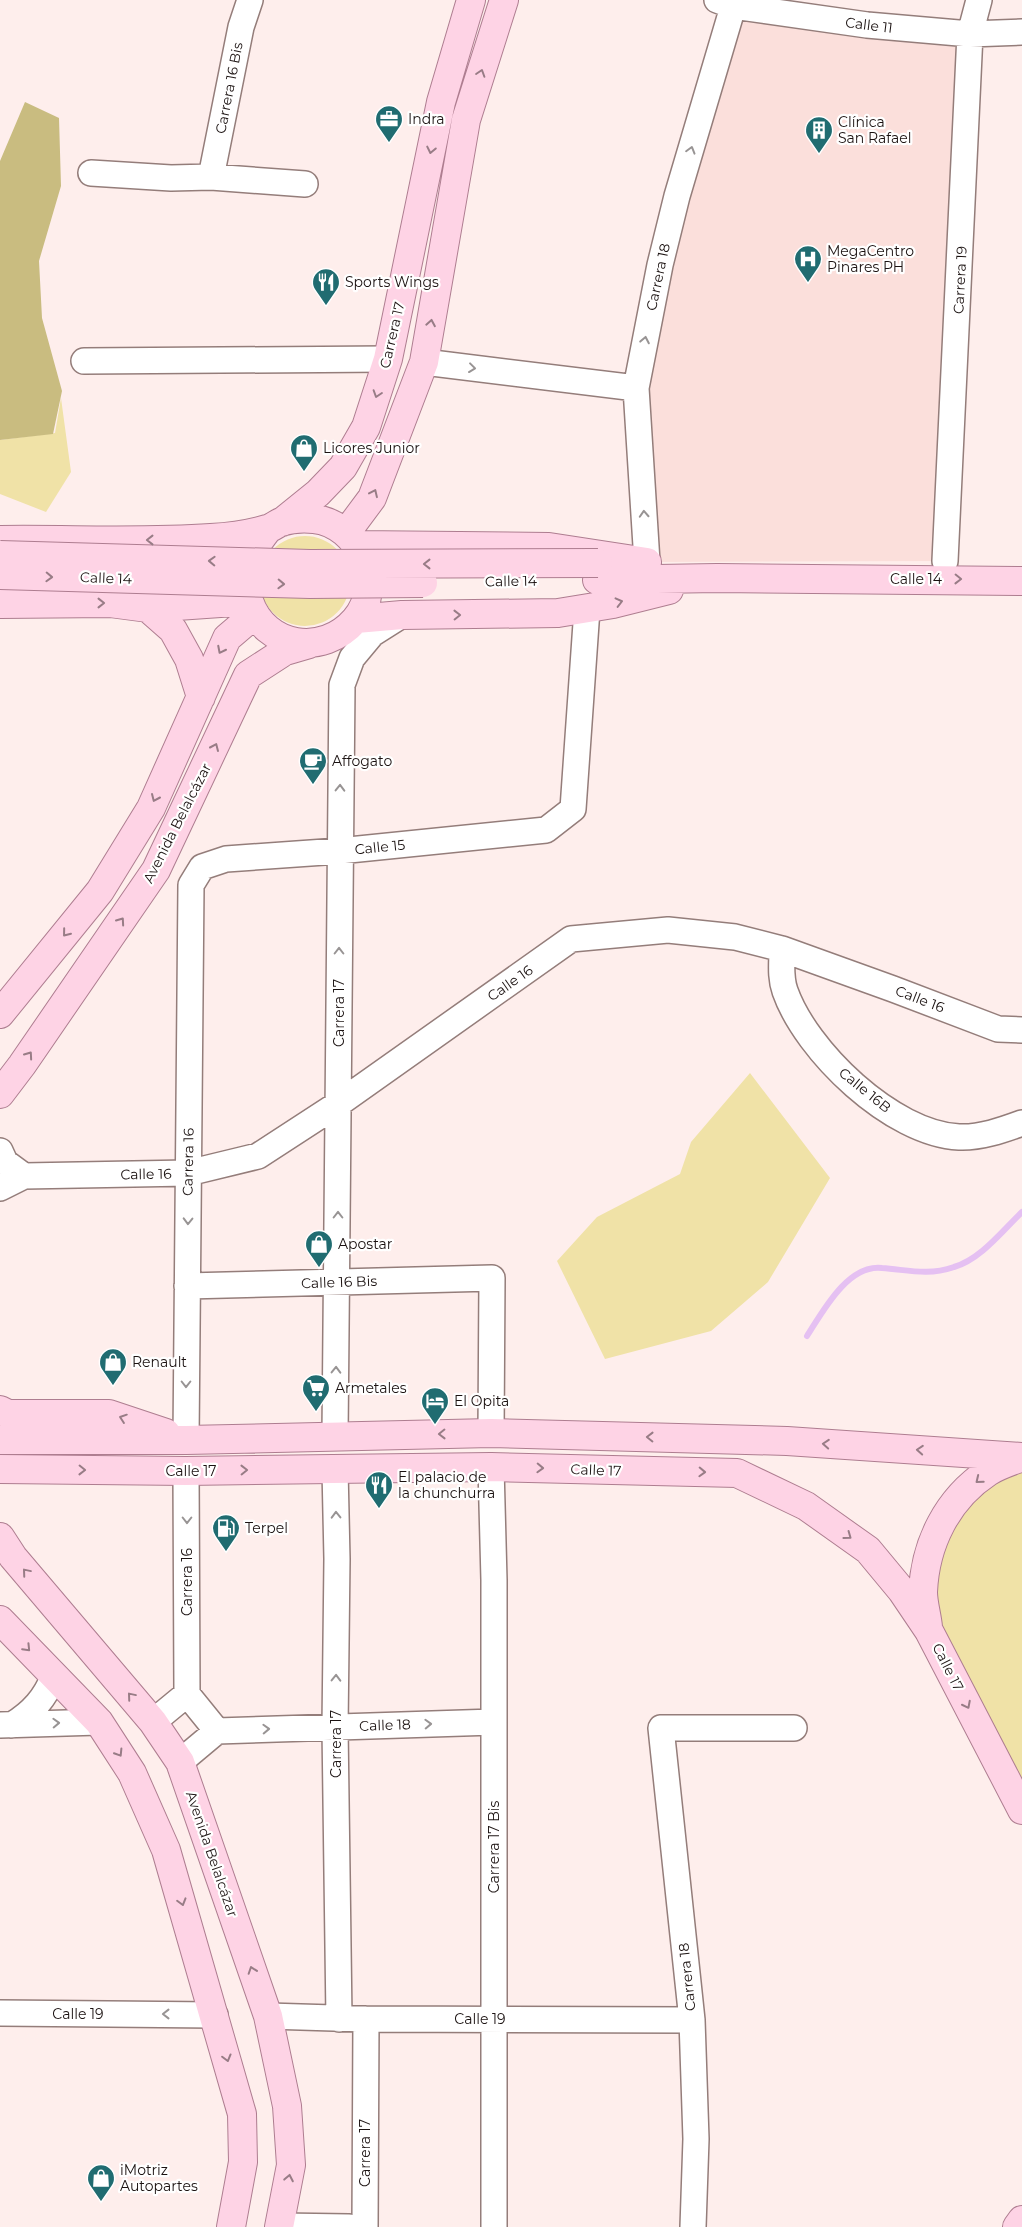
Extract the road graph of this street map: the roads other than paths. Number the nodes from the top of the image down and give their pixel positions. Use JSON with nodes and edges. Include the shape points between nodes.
{"nodes":[{"id":1,"x":250,"y":0,"type":"edge"},
{"id":2,"x":471,"y":0,"type":"edge"},
{"id":3,"x":504,"y":0,"type":"edge"},
{"id":4,"x":979,"y":0,"type":"edge"},
{"id":5,"x":729,"y":2,"type":"edge"},
{"id":6,"x":1022,"y":32,"type":"edge"},
{"id":7,"x":970,"y":34,"type":"junction"},
{"id":8,"x":91,"y":173,"type":"dead end"},
{"id":9,"x":211,"y":177,"type":"junction"},
{"id":10,"x":305,"y":184,"type":"dead end"},
{"id":11,"x":388,"y":359,"type":"junction"},
{"id":12,"x":84,"y":361,"type":"dead end"},
{"id":13,"x":424,"y":362,"type":"junction"},
{"id":14,"x":636,"y":388,"type":"junction"},
{"id":15,"x":275,"y":525,"type":"junction"},
{"id":16,"x":351,"y":539,"type":"junction"},
{"id":17,"x":0,"y":540,"type":"edge"},
{"id":18,"x":0,"y":554,"type":"edge"},
{"id":19,"x":945,"y":561,"type":"junction"},
{"id":20,"x":647,"y":562,"type":"junction"},
{"id":21,"x":1022,"y":562,"type":"edge"},
{"id":22,"x":598,"y":571,"type":"junction"},
{"id":23,"x":0,"y":575,"type":"edge"},
{"id":24,"x":716,"y":578,"type":"junction"},
{"id":25,"x":1022,"y":581,"type":"edge"},
{"id":26,"x":0,"y":604,"type":"edge"},
{"id":27,"x":148,"y":608,"type":"junction"},
{"id":28,"x":251,"y":608,"type":"junction"},
{"id":29,"x":586,"y":609,"type":"junction"},
{"id":30,"x":402,"y":615,"type":"junction"},
{"id":31,"x":356,"y":619,"type":"junction"},
{"id":32,"x":308,"y":644,"type":"junction"},
{"id":33,"x":201,"y":697,"type":"junction"},
{"id":34,"x":339,"y":851,"type":"junction"},
{"id":35,"x":191,"y":885,"type":"joint"},
{"id":36,"x":782,"y":949,"type":"junction"},
{"id":37,"x":0,"y":1014,"type":"edge"},
{"id":38,"x":1022,"y":1030,"type":"edge"},
{"id":39,"x":0,"y":1094,"type":"edge"},
{"id":40,"x":338,"y":1104,"type":"junction"},
{"id":41,"x":1022,"y":1123,"type":"edge"},
{"id":42,"x":0,"y":1152,"type":"edge"},
{"id":43,"x":188,"y":1173,"type":"junction"},
{"id":44,"x":24,"y":1176,"type":"junction"},
{"id":45,"x":0,"y":1188,"type":"edge"},
{"id":46,"x":337,"y":1282,"type":"junction"},
{"id":47,"x":187,"y":1286,"type":"junction"},
{"id":48,"x":0,"y":1410,"type":"edge"},
{"id":49,"x":491,"y":1433,"type":"junction"},
{"id":50,"x":335,"y":1436,"type":"junction"},
{"id":51,"x":0,"y":1440,"type":"edge"},
{"id":52,"x":186,"y":1440,"type":"junction"},
{"id":53,"x":1022,"y":1457,"type":"edge"},
{"id":54,"x":491,"y":1467,"type":"junction"},
{"id":55,"x":0,"y":1469,"type":"edge"},
{"id":56,"x":335,"y":1469,"type":"junction"},
{"id":57,"x":186,"y":1471,"type":"junction"},
{"id":58,"x":0,"y":1537,"type":"edge"},
{"id":59,"x":0,"y":1620,"type":"edge"},
{"id":60,"x":929,"y":1631,"type":"junction"},
{"id":61,"x":54,"y":1676,"type":"junction"},
{"id":62,"x":187,"y":1694,"type":"junction"},
{"id":63,"x":99,"y":1722,"type":"junction"},
{"id":64,"x":152,"y":1722,"type":"junction"},
{"id":65,"x":494,"y":1722,"type":"junction"},
{"id":66,"x":6,"y":1725,"type":"edge"},
{"id":67,"x":335,"y":1727,"type":"junction"},
{"id":68,"x":794,"y":1728,"type":"dead end"},
{"id":69,"x":217,"y":1731,"type":"junction"},
{"id":70,"x":180,"y":1762,"type":"junction"},
{"id":71,"x":1022,"y":1810,"type":"edge"},
{"id":72,"x":0,"y":2013,"type":"edge"},
{"id":73,"x":215,"y":2015,"type":"junction"},
{"id":74,"x":268,"y":2016,"type":"junction"},
{"id":75,"x":339,"y":2018,"type":"junction"},
{"id":76,"x":366,"y":2019,"type":"junction"},
{"id":77,"x":495,"y":2019,"type":"junction"},
{"id":78,"x":692,"y":2020,"type":"junction"},
{"id":79,"x":1022,"y":2220,"type":"edge"},
{"id":80,"x":280,"y":2226,"type":"edge"},
{"id":81,"x":232,"y":2227,"type":"edge"},
{"id":82,"x":349,"y":2227,"type":"edge"},
{"id":83,"x":365,"y":2227,"type":"edge"},
{"id":84,"x":494,"y":2227,"type":"edge"},
{"id":85,"x":693,"y":2227,"type":"edge"},
{"id":86,"x":1017,"y":2227,"type":"edge"}],
"edges":[{"from":1,"to":9,"type":"street","name":"Carrera 16 Bis","via":[[241,27]]},
{"from":2,"to":11,"type":"main road","name":"Carrera 17","one_way":true,"via":[[441,102]]},
{"from":13,"to":3,"type":"main road","one_way":true,"via":[[466,120]]},
{"from":4,"to":7,"type":"street","name":"Carrera 19"},
{"from":5,"to":7,"type":"street","name":"Calle 11","via":[[867,25]]},
{"from":14,"to":5,"type":"street","name":"Carrera 18","one_way":true,"via":[[660,266]]},
{"from":6,"to":7,"type":"street","name":"Calle 11"},
{"from":7,"to":19,"type":"street","name":"Carrera 19"},
{"from":8,"to":9,"type":"street"},
{"from":9,"to":10,"type":"street"},
{"from":11,"to":12,"type":"street"},
{"from":11,"to":15,"type":"main road","name":"Carrera 17","one_way":true,"via":[[366,427],[343,467],[318,493]]},
{"from":13,"to":14,"type":"street","one_way":true},
{"from":16,"to":13,"type":"main road","one_way":true,"via":[[372,498]]},
{"from":20,"to":14,"type":"street","name":"Carrera 18","one_way":true},
{"from":15,"to":16,"type":"main road","via":[[316,519],[332,524]]},
{"from":15,"to":17,"type":"main road","one_way":true,"via":[[213,538]]},
{"from":15,"to":28,"type":"main road","via":[[249,557],[245,588]]},
{"from":16,"to":20,"type":"main road","via":[[549,547]]},
{"from":16,"to":31,"type":"main road","via":[[364,559],[368,582],[364,605]]},
{"from":22,"to":18,"type":"main road","name":"Calle 14","one_way":true,"bridge":true},
{"from":19,"to":20,"type":"main road","name":"Calle 14"},
{"from":19,"to":21,"type":"main road","name":"Calle 14"},
{"from":20,"to":22,"type":"main road","name":"Calle 14"},
{"from":23,"to":22,"type":"main road","name":"Calle 14","one_way":true,"bridge":true,"via":[[310,584]]},
{"from":22,"to":24,"type":"main road","name":"Calle 14"},
{"from":24,"to":25,"type":"main road","name":"Calle 14","one_way":true},
{"from":29,"to":24,"type":"main road","one_way":true},
{"from":26,"to":27,"type":"main road","one_way":true,"via":[[110,603]]},
{"from":27,"to":28,"type":"main road"},
{"from":27,"to":33,"type":"main road","via":[[174,630],[190,659]]},
{"from":28,"to":32,"type":"main road","via":[[263,625],[284,639]]},
{"from":28,"to":33,"type":"main road","one_way":true,"via":[[227,638]]},
{"from":30,"to":29,"type":"main road","one_way":true,"via":[[558,613]]},
{"from":29,"to":34,"type":"street","name":"Calle 15","via":[[573,809],[546,830]]},
{"from":30,"to":31,"type":"main road"},
{"from":34,"to":30,"type":"street","name":"Carrera 17","one_way":true,"via":[[342,685],[352,658],[372,634]]},
{"from":31,"to":32,"type":"main road","via":[[343,632]]},
{"from":39,"to":32,"type":"main road","name":"Avenida Belalcázar","one_way":true,"via":[[156,870],[248,675],[284,651]]},
{"from":33,"to":37,"type":"main road","one_way":true,"via":[[151,808],[100,891]]},
{"from":34,"to":35,"type":"street","name":"Calle 15","via":[[226,859],[202,867]]},
{"from":40,"to":34,"type":"street","name":"Carrera 17","one_way":true},
{"from":35,"to":43,"type":"street","name":"Carrera 16"},
{"from":36,"to":38,"type":"street","name":"Calle 16","via":[[998,1029]]},
{"from":36,"to":40,"type":"street","name":"Calle 16","via":[[735,937],[668,930],[571,940]]},
{"from":36,"to":41,"type":"street","name":"Calle 16B","via":[[785,991],[804,1027],[825,1056],[872,1100],[915,1125],[959,1137]]},
{"from":40,"to":43,"type":"street","name":"Calle 16","via":[[258,1156]]},
{"from":46,"to":40,"type":"street","name":"Carrera 17","one_way":true},
{"from":42,"to":44,"type":"street","via":[[5,1162]]},
{"from":43,"to":44,"type":"street","name":"Calle 16"},
{"from":43,"to":47,"type":"street","name":"Carrera 16","one_way":true},
{"from":44,"to":45,"type":"street","name":"Calle 16"},
{"from":46,"to":47,"type":"street","name":"Calle 16 Bis"},
{"from":46,"to":49,"type":"street","name":"Calle 16 Bis","via":[[492,1278]]},
{"from":50,"to":46,"type":"street","name":"Carrera 17","one_way":true},
{"from":47,"to":52,"type":"street","name":"Carrera 16","one_way":true},
{"from":52,"to":48,"type":"main road","one_way":true,"via":[[109,1414],[8,1414]]},
{"from":49,"to":50,"type":"main road","one_way":true},
{"from":53,"to":49,"type":"main road","one_way":true,"via":[[787,1441]]},
{"from":50,"to":52,"type":"main road"},
{"from":51,"to":52,"type":"main road"},
{"from":53,"to":60,"type":"main road","one_way":true,"via":[[988,1472],[960,1495],[940,1524],[927,1558],[923,1594]]},
{"from":54,"to":56,"type":"main road","name":"Calle 17"},
{"from":54,"to":60,"type":"main road","name":"Calle 17","one_way":true,"via":[[737,1473],[806,1506],[868,1550]]},
{"from":54,"to":65,"type":"street","name":"Carrera 17 Bis"},
{"from":55,"to":57,"type":"main road","name":"Calle 17","one_way":true},
{"from":57,"to":56,"type":"main road","name":"Calle 17","one_way":true},
{"from":67,"to":56,"type":"street","name":"Carrera 17","one_way":true},
{"from":57,"to":62,"type":"street","name":"Carrera 16","one_way":true},
{"from":64,"to":58,"type":"main road","name":"Avenida Belalcázar","one_way":true,"via":[[13,1557]]},
{"from":59,"to":61,"type":"main road","one_way":true},
{"from":60,"to":71,"type":"main road","name":"Calle 17","one_way":true},
{"from":61,"to":63,"type":"main road"},
{"from":61,"to":66,"type":"street","via":[[38,1705],[26,1716]]},
{"from":62,"to":64,"type":"street"},
{"from":62,"to":69,"type":"street"},
{"from":66,"to":63,"type":"street","one_way":true},
{"from":63,"to":73,"type":"main road","one_way":true,"via":[[132,1773],[166,1850]]},
{"from":64,"to":70,"type":"main road","name":"Avenida Belalcázar"},
{"from":67,"to":65,"type":"street","name":"Calle 18","one_way":true},
{"from":65,"to":77,"type":"street","name":"Carrera 17 Bis"},
{"from":69,"to":67,"type":"street","name":"Calle 18","one_way":true},
{"from":67,"to":75,"type":"street","name":"Carrera 17"},
{"from":68,"to":78,"type":"street","name":"Carrera 18","via":[[662,1728]]},
{"from":69,"to":70,"type":"street"},
{"from":74,"to":70,"type":"main road","name":"Avenida Belalcázar","one_way":true},
{"from":73,"to":72,"type":"street","name":"Calle 19","one_way":true},
{"from":73,"to":81,"type":"main road","one_way":true,"via":[[242,2114],[243,2162]]},
{"from":74,"to":75,"type":"street","name":"Calle 19"},
{"from":80,"to":74,"type":"main road","name":"Avenida Belalcázar","one_way":true,"via":[[291,2165],[287,2106]]},
{"from":75,"to":76,"type":"street","name":"Calle 19"},
{"from":76,"to":77,"type":"street","name":"Calle 19"},
{"from":76,"to":83,"type":"street","name":"Carrera 17"},
{"from":77,"to":78,"type":"street","name":"Calle 19"},
{"from":77,"to":84,"type":"street","name":"Carrera 17 Bis"},
{"from":78,"to":85,"type":"street","name":"Carrera 18","via":[[696,2139]]},
{"from":79,"to":86,"type":"main road"},
{"from":80,"to":82,"type":"street"}]}
